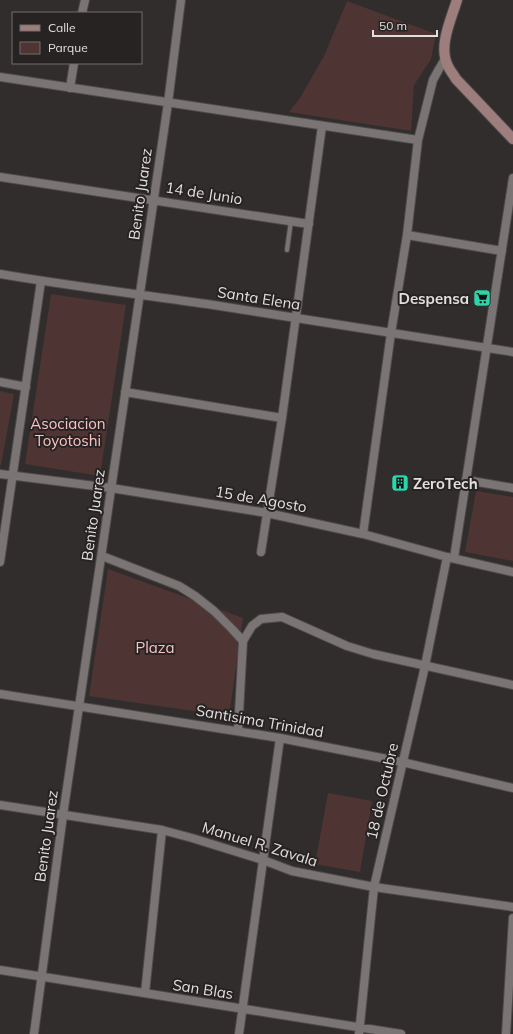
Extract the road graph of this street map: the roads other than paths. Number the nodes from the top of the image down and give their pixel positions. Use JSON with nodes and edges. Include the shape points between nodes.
{"nodes":[{"id":1,"x":85,"y":0,"type":"edge"},
{"id":2,"x":181,"y":0,"type":"edge"},
{"id":3,"x":457,"y":0,"type":"edge"},
{"id":4,"x":82,"y":12,"type":"edge"},
{"id":5,"x":445,"y":59,"type":"junction"},
{"id":6,"x":74,"y":64,"type":"edge"},
{"id":7,"x":0,"y":77,"type":"edge"},
{"id":8,"x":70,"y":88,"type":"junction"},
{"id":9,"x":168,"y":103,"type":"junction"},
{"id":10,"x":322,"y":126,"type":"junction"},
{"id":11,"x":513,"y":138,"type":"edge"},
{"id":12,"x":418,"y":140,"type":"junction"},
{"id":13,"x":0,"y":177,"type":"edge"},
{"id":14,"x":513,"y":178,"type":"edge"},
{"id":15,"x":154,"y":200,"type":"junction"},
{"id":16,"x":291,"y":221,"type":"junction"},
{"id":17,"x":309,"y":224,"type":"junction"},
{"id":18,"x":407,"y":235,"type":"junction"},
{"id":19,"x":287,"y":250,"type":"dead end"},
{"id":20,"x":502,"y":251,"type":"junction"},
{"id":21,"x":0,"y":274,"type":"edge"},
{"id":22,"x":41,"y":281,"type":"junction"},
{"id":23,"x":140,"y":294,"type":"junction"},
{"id":24,"x":296,"y":318,"type":"junction"},
{"id":25,"x":391,"y":333,"type":"junction"},
{"id":26,"x":487,"y":348,"type":"junction"},
{"id":27,"x":513,"y":352,"type":"edge"},
{"id":28,"x":0,"y":382,"type":"edge"},
{"id":29,"x":26,"y":387,"type":"junction"},
{"id":30,"x":126,"y":392,"type":"junction"},
{"id":31,"x":282,"y":418,"type":"junction"},
{"id":32,"x":0,"y":474,"type":"edge"},
{"id":33,"x":13,"y":476,"type":"junction"},
{"id":34,"x":466,"y":480,"type":"junction"},
{"id":35,"x":111,"y":488,"type":"junction"},
{"id":36,"x":513,"y":488,"type":"edge"},
{"id":37,"x":267,"y":513,"type":"junction"},
{"id":38,"x":363,"y":534,"type":"junction"},
{"id":39,"x":261,"y":552,"type":"dead end"},
{"id":40,"x":102,"y":556,"type":"junction"},
{"id":41,"x":451,"y":557,"type":"junction"},
{"id":42,"x":0,"y":562,"type":"edge"},
{"id":43,"x":513,"y":572,"type":"edge"},
{"id":44,"x":243,"y":641,"type":"junction"},
{"id":45,"x":425,"y":666,"type":"junction"},
{"id":46,"x":513,"y":685,"type":"edge"},
{"id":47,"x":0,"y":694,"type":"edge"},
{"id":48,"x":79,"y":706,"type":"junction"},
{"id":49,"x":238,"y":731,"type":"junction"},
{"id":50,"x":280,"y":738,"type":"junction"},
{"id":51,"x":402,"y":762,"type":"junction"},
{"id":52,"x":513,"y":788,"type":"edge"},
{"id":53,"x":0,"y":805,"type":"edge"},
{"id":54,"x":63,"y":815,"type":"junction"},
{"id":55,"x":162,"y":830,"type":"junction"},
{"id":56,"x":263,"y":860,"type":"junction"},
{"id":57,"x":374,"y":887,"type":"junction"},
{"id":58,"x":513,"y":907,"type":"edge"},
{"id":59,"x":513,"y":918,"type":"edge"},
{"id":60,"x":0,"y":970,"type":"edge"},
{"id":61,"x":511,"y":972,"type":"edge"},
{"id":62,"x":42,"y":977,"type":"junction"},
{"id":63,"x":145,"y":993,"type":"junction"},
{"id":64,"x":242,"y":1009,"type":"junction"},
{"id":65,"x":359,"y":1031,"type":"edge"},
{"id":66,"x":34,"y":1034,"type":"edge"},
{"id":67,"x":239,"y":1034,"type":"edge"},
{"id":68,"x":402,"y":1034,"type":"edge"},
{"id":69,"x":506,"y":1034,"type":"edge"}],
"edges":[{"from":1,"to":4,"type":"street"},
{"from":2,"to":9,"type":"street","name":"Benito Juarez"},
{"from":3,"to":5,"type":"main road","via":[[444,45]]},
{"from":5,"to":11,"type":"main road","via":[[456,79]]},
{"from":5,"to":12,"type":"street","via":[[433,80]]},
{"from":6,"to":8,"type":"street"},
{"from":7,"to":8,"type":"street"},
{"from":8,"to":9,"type":"street"},
{"from":9,"to":10,"type":"street"},
{"from":9,"to":15,"type":"street","name":"Benito Juarez"},
{"from":10,"to":12,"type":"street"},
{"from":10,"to":17,"type":"street"},
{"from":12,"to":18,"type":"street"},
{"from":13,"to":15,"type":"street","name":"14 de Junio"},
{"from":14,"to":20,"type":"street","name":"18 de Octubre"},
{"from":15,"to":16,"type":"street","name":"14 de Junio"},
{"from":15,"to":23,"type":"street","name":"Benito Juarez"},
{"from":16,"to":17,"type":"street","name":"14 de Junio"},
{"from":16,"to":19,"type":"lane"},
{"from":17,"to":24,"type":"street"},
{"from":18,"to":20,"type":"street"},
{"from":18,"to":25,"type":"street"},
{"from":20,"to":26,"type":"street","name":"18 de Octubre"},
{"from":21,"to":22,"type":"street","name":"Santa Elena"},
{"from":22,"to":23,"type":"street","name":"Santa Elena"},
{"from":22,"to":29,"type":"street"},
{"from":23,"to":24,"type":"street","name":"Santa Elena"},
{"from":23,"to":30,"type":"street","name":"Benito Juarez"},
{"from":24,"to":25,"type":"street","name":"Santa Elena"},
{"from":24,"to":31,"type":"street"},
{"from":25,"to":26,"type":"street","name":"Santa Elena"},
{"from":25,"to":38,"type":"street"},
{"from":26,"to":27,"type":"street","name":"Santa Elena"},
{"from":26,"to":34,"type":"street","name":"18 de Octubre"},
{"from":28,"to":29,"type":"street"},
{"from":29,"to":33,"type":"street"},
{"from":30,"to":31,"type":"street"},
{"from":30,"to":35,"type":"street","name":"Benito Juarez"},
{"from":31,"to":37,"type":"street"},
{"from":32,"to":33,"type":"street","name":"15 de Agosto"},
{"from":33,"to":35,"type":"street","name":"15 de Agosto"},
{"from":33,"to":42,"type":"street"},
{"from":34,"to":36,"type":"street"},
{"from":34,"to":41,"type":"street","name":"18 de Octubre"},
{"from":35,"to":37,"type":"street","name":"15 de Agosto"},
{"from":35,"to":40,"type":"street","name":"Benito Juarez"},
{"from":37,"to":38,"type":"street","name":"15 de Agosto"},
{"from":37,"to":39,"type":"street"},
{"from":38,"to":41,"type":"street","name":"15 de Agosto"},
{"from":40,"to":44,"type":"street","via":[[179,586],[214,611]]},
{"from":40,"to":48,"type":"street","name":"Benito Juarez"},
{"from":41,"to":43,"type":"street","name":"15 de Agosto"},
{"from":41,"to":45,"type":"street","name":"18 de Octubre"},
{"from":44,"to":45,"type":"street","via":[[252,626],[261,619],[282,617],[347,646]]},
{"from":44,"to":49,"type":"street"},
{"from":45,"to":46,"type":"street"},
{"from":45,"to":51,"type":"street","name":"18 de Octubre"},
{"from":47,"to":48,"type":"street","name":"Santisima Trinidad"},
{"from":48,"to":49,"type":"street","name":"Santisima Trinidad"},
{"from":48,"to":54,"type":"street","name":"Benito Juarez"},
{"from":49,"to":50,"type":"street","name":"Santisima Trinidad"},
{"from":50,"to":51,"type":"street","name":"Santisima Trinidad"},
{"from":50,"to":56,"type":"street"},
{"from":51,"to":52,"type":"street","name":"Santisima Trinidad"},
{"from":51,"to":57,"type":"street","name":"18 de Octubre"},
{"from":53,"to":54,"type":"street","name":"Manuel R. Zavala"},
{"from":54,"to":55,"type":"street","name":"Manuel R. Zavala"},
{"from":54,"to":62,"type":"street","name":"Benito Juarez"},
{"from":55,"to":56,"type":"street","name":"Manuel R. Zavala"},
{"from":55,"to":63,"type":"street"},
{"from":56,"to":57,"type":"street","name":"Manuel R. Zavala","via":[[292,871]]},
{"from":56,"to":64,"type":"street"},
{"from":57,"to":58,"type":"street","name":"Manuel R. Zavala"},
{"from":57,"to":65,"type":"street","name":"18 de Octubre"},
{"from":59,"to":61,"type":"street"},
{"from":60,"to":62,"type":"street","name":"San Blas"},
{"from":61,"to":69,"type":"street"},
{"from":62,"to":63,"type":"street","name":"San Blas"},
{"from":62,"to":66,"type":"street","name":"Benito Juarez"},
{"from":63,"to":64,"type":"street","name":"San Blas"},
{"from":64,"to":65,"type":"street","name":"San Blas"},
{"from":64,"to":67,"type":"street"},
{"from":65,"to":68,"type":"street","name":"San Blas"}]}
